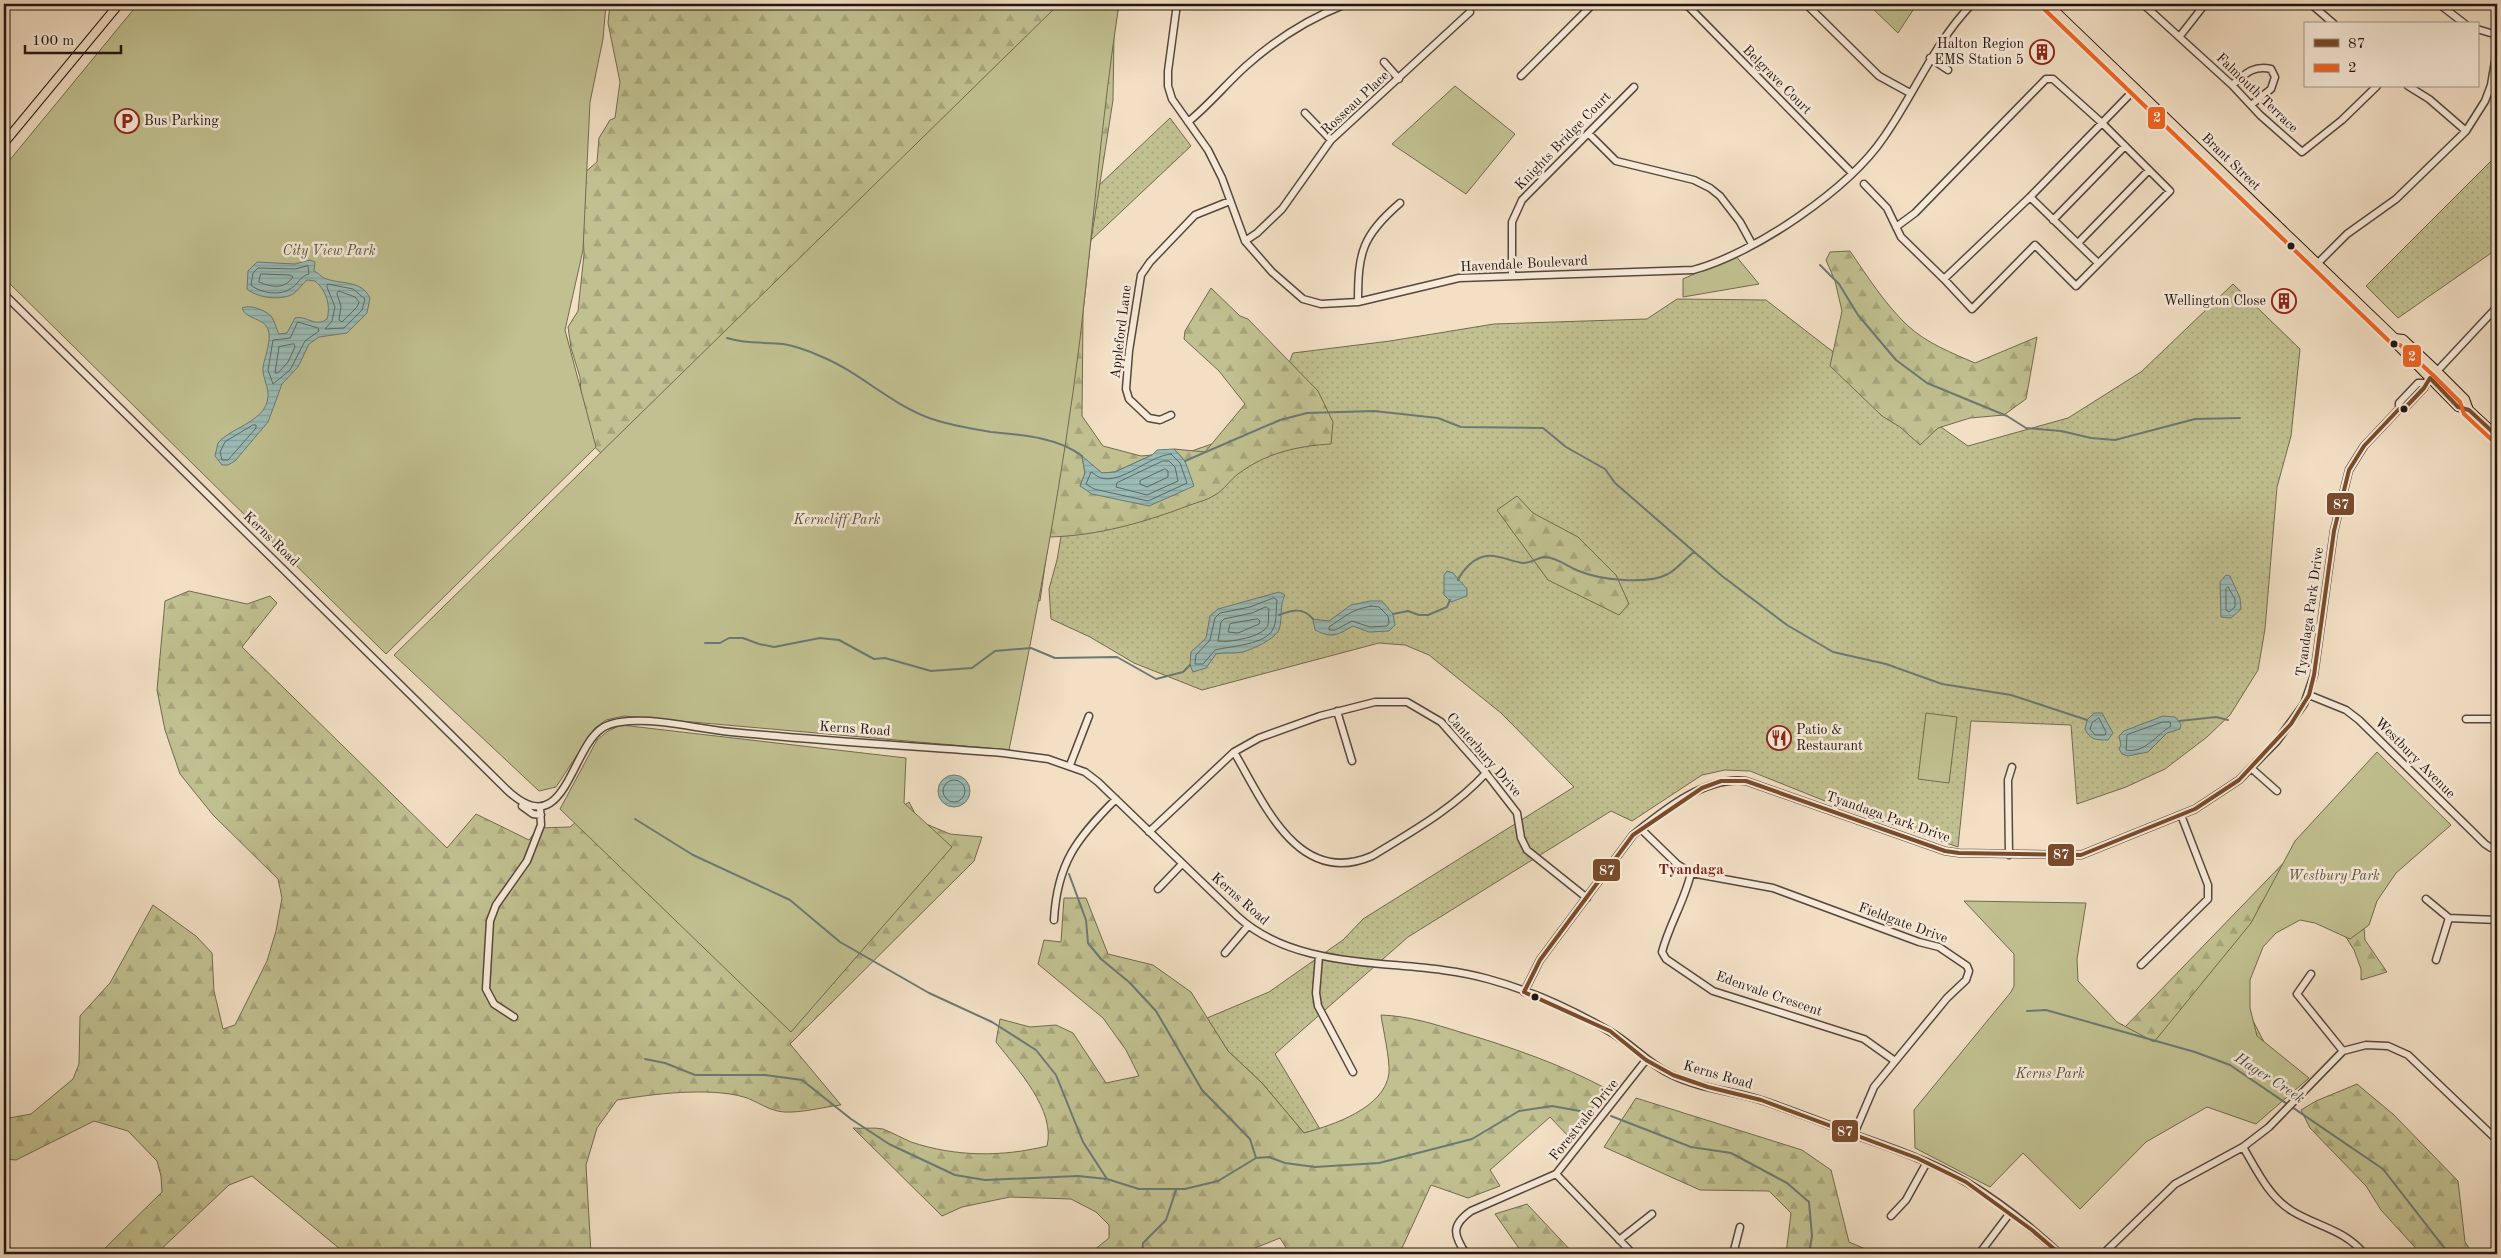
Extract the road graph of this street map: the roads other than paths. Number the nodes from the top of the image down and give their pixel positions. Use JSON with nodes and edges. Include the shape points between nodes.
{"nodes":[{"id":1,"x":119,"y":4,"type":"edge"},
{"id":2,"x":1177,"y":4,"type":"edge"},
{"id":3,"x":1346,"y":4,"type":"edge"},
{"id":4,"x":1593,"y":4,"type":"edge"},
{"id":5,"x":1686,"y":4,"type":"edge"},
{"id":6,"x":1806,"y":4,"type":"edge"},
{"id":7,"x":1972,"y":4,"type":"edge"},
{"id":8,"x":2048,"y":4,"type":"edge"},
{"id":9,"x":2143,"y":4,"type":"edge"},
{"id":10,"x":2205,"y":4,"type":"edge"},
{"id":11,"x":2311,"y":4,"type":"edge"},
{"id":12,"x":2439,"y":4,"type":"edge"},
{"id":13,"x":1470,"y":12,"type":"dead end"},
{"id":14,"x":2332,"y":22,"type":"edge"},
{"id":15,"x":2462,"y":22,"type":"edge"},
{"id":16,"x":2478,"y":29,"type":"edge"},
{"id":17,"x":2497,"y":35,"type":"edge"},
{"id":18,"x":2180,"y":36,"type":"junction"},
{"id":19,"x":2497,"y":50,"type":"edge"},
{"id":20,"x":1930,"y":58,"type":"junction"},
{"id":21,"x":1384,"y":62,"type":"dead end"},
{"id":22,"x":1948,"y":70,"type":"dead end"},
{"id":23,"x":1521,"y":76,"type":"dead end"},
{"id":24,"x":1399,"y":79,"type":"junction"},
{"id":25,"x":2232,"y":85,"type":"junction"},
{"id":26,"x":1634,"y":87,"type":"dead end"},
{"id":27,"x":2136,"y":88,"type":"junction"},
{"id":28,"x":2375,"y":88,"type":"edge"},
{"id":29,"x":2411,"y":88,"type":"edge"},
{"id":30,"x":1910,"y":93,"type":"junction"},
{"id":31,"x":2251,"y":105,"type":"junction"},
{"id":32,"x":1305,"y":113,"type":"dead end"},
{"id":33,"x":1188,"y":122,"type":"junction"},
{"id":34,"x":2102,"y":123,"type":"junction"},
{"id":35,"x":2466,"y":131,"type":"junction"},
{"id":36,"x":1589,"y":134,"type":"junction"},
{"id":37,"x":1331,"y":140,"type":"junction"},
{"id":38,"x":4,"y":143,"type":"edge"},
{"id":39,"x":2125,"y":146,"type":"junction"},
{"id":40,"x":2149,"y":170,"type":"junction"},
{"id":41,"x":1852,"y":173,"type":"junction"},
{"id":42,"x":1864,"y":184,"type":"dead end"},
{"id":43,"x":2030,"y":197,"type":"junction"},
{"id":44,"x":1230,"y":201,"type":"junction"},
{"id":45,"x":1400,"y":203,"type":"dead end"},
{"id":46,"x":2053,"y":220,"type":"junction"},
{"id":47,"x":1896,"y":227,"type":"junction"},
{"id":48,"x":1245,"y":241,"type":"junction"},
{"id":49,"x":2078,"y":243,"type":"junction"},
{"id":50,"x":1752,"y":244,"type":"junction"},
{"id":51,"x":2098,"y":263,"type":"junction"},
{"id":52,"x":2318,"y":263,"type":"junction"},
{"id":53,"x":1512,"y":276,"type":"junction"},
{"id":54,"x":1944,"y":279,"type":"junction"},
{"id":55,"x":4,"y":294,"type":"edge"},
{"id":56,"x":1358,"y":302,"type":"junction"},
{"id":57,"x":2497,"y":307,"type":"edge"},
{"id":58,"x":2395,"y":338,"type":"junction"},
{"id":59,"x":2436,"y":371,"type":"junction"},
{"id":60,"x":2428,"y":380,"type":"junction"},
{"id":61,"x":2469,"y":410,"type":"junction"},
{"id":62,"x":1171,"y":415,"type":"dead end"},
{"id":63,"x":2497,"y":436,"type":"edge"},
{"id":64,"x":2309,"y":695,"type":"junction"},
{"id":65,"x":1337,"y":712,"type":"junction"},
{"id":66,"x":1089,"y":716,"type":"dead end"},
{"id":67,"x":2497,"y":719,"type":"edge"},
{"id":68,"x":2466,"y":720,"type":"dead end"},
{"id":69,"x":1234,"y":752,"type":"junction"},
{"id":70,"x":1352,"y":761,"type":"dead end"},
{"id":71,"x":1070,"y":765,"type":"junction"},
{"id":72,"x":2012,"y":767,"type":"dead end"},
{"id":73,"x":2251,"y":768,"type":"junction"},
{"id":74,"x":1486,"y":773,"type":"junction"},
{"id":75,"x":2276,"y":791,"type":"dead end"},
{"id":76,"x":1116,"y":799,"type":"junction"},
{"id":77,"x":520,"y":802,"type":"junction"},
{"id":78,"x":540,"y":807,"type":"junction"},
{"id":79,"x":541,"y":815,"type":"junction"},
{"id":80,"x":2181,"y":815,"type":"junction"},
{"id":81,"x":1641,"y":829,"type":"junction"},
{"id":82,"x":1149,"y":832,"type":"junction"},
{"id":83,"x":2497,"y":848,"type":"edge"},
{"id":84,"x":2010,"y":855,"type":"junction"},
{"id":85,"x":1182,"y":864,"type":"junction"},
{"id":86,"x":1691,"y":873,"type":"junction"},
{"id":87,"x":1158,"y":888,"type":"dead end"},
{"id":88,"x":1587,"y":898,"type":"junction"},
{"id":89,"x":2426,"y":899,"type":"dead end"},
{"id":90,"x":2449,"y":918,"type":"junction"},
{"id":91,"x":1054,"y":920,"type":"dead end"},
{"id":92,"x":2497,"y":920,"type":"edge"},
{"id":93,"x":1248,"y":926,"type":"junction"},
{"id":94,"x":1225,"y":953,"type":"dead end"},
{"id":95,"x":1319,"y":956,"type":"junction"},
{"id":96,"x":2436,"y":960,"type":"dead end"},
{"id":97,"x":2141,"y":965,"type":"dead end"},
{"id":98,"x":2310,"y":974,"type":"dead end"},
{"id":99,"x":1524,"y":992,"type":"junction"},
{"id":100,"x":514,"y":1017,"type":"dead end"},
{"id":101,"x":2344,"y":1051,"type":"junction"},
{"id":102,"x":1646,"y":1060,"type":"junction"},
{"id":103,"x":1895,"y":1061,"type":"junction"},
{"id":104,"x":1353,"y":1072,"type":"dead end"},
{"id":105,"x":1854,"y":1134,"type":"junction"},
{"id":106,"x":2497,"y":1140,"type":"edge"},
{"id":107,"x":2243,"y":1147,"type":"junction"},
{"id":108,"x":1926,"y":1162,"type":"junction"},
{"id":109,"x":1556,"y":1174,"type":"junction"},
{"id":110,"x":2010,"y":1213,"type":"junction"},
{"id":111,"x":1652,"y":1214,"type":"dead end"},
{"id":112,"x":1891,"y":1216,"type":"dead end"},
{"id":113,"x":1740,"y":1227,"type":"dead end"},
{"id":114,"x":1619,"y":1240,"type":"junction"},
{"id":115,"x":1466,"y":1254,"type":"edge"},
{"id":116,"x":1633,"y":1254,"type":"edge"},
{"id":117,"x":1733,"y":1254,"type":"edge"},
{"id":118,"x":1979,"y":1254,"type":"edge"},
{"id":119,"x":2060,"y":1254,"type":"edge"},
{"id":120,"x":2103,"y":1254,"type":"edge"},
{"id":121,"x":2364,"y":1254,"type":"edge"}],
"edges":[{"from":1,"to":38,"type":"main road"},
{"from":2,"to":33,"type":"street","name":"Havendale Boulevard","via":[[1168,86]]},
{"from":3,"to":33,"type":"street","via":[[1311,21],[1267,49]]},
{"from":4,"to":23,"type":"street"},
{"from":5,"to":41,"type":"street","name":"Belgrave Court"},
{"from":6,"to":30,"type":"street","via":[[1879,76]]},
{"from":7,"to":20,"type":"street","name":"Havendale Boulevard"},
{"from":8,"to":27,"type":"main road","name":"Brant Street"},
{"from":9,"to":18,"type":"street","name":"Falmouth Terrace"},
{"from":10,"to":18,"type":"street"},
{"from":11,"to":14,"type":"street"},
{"from":12,"to":15,"type":"street"},
{"from":13,"to":24,"type":"street","name":"Rosseau Place"},
{"from":16,"to":17,"type":"street"},
{"from":18,"to":25,"type":"street","name":"Falmouth Terrace"},
{"from":19,"to":35,"type":"street","via":[[2491,85]]},
{"from":20,"to":22,"type":"street"},
{"from":20,"to":30,"type":"street","name":"Havendale Boulevard"},
{"from":21,"to":24,"type":"street"},
{"from":24,"to":37,"type":"street","name":"Rosseau Place"},
{"from":25,"to":31,"type":"street","name":"Falmouth Terrace"},
{"from":25,"to":31,"type":"street","via":[[2248,71],[2260,67],[2271,69],[2275,77],[2271,89]]},
{"from":26,"to":36,"type":"street","name":"Knights Bridge Court"},
{"from":27,"to":34,"type":"street"},
{"from":27,"to":52,"type":"main road","name":"Brant Street"},
{"from":28,"to":31,"type":"street","name":"Falmouth Terrace","via":[[2302,152]]},
{"from":29,"to":35,"type":"street"},
{"from":30,"to":41,"type":"street","name":"Havendale Boulevard","via":[[1884,138]]},
{"from":32,"to":37,"type":"street"},
{"from":33,"to":44,"type":"street","name":"Havendale Boulevard","via":[[1208,150]]},
{"from":34,"to":39,"type":"street"},
{"from":34,"to":43,"type":"street"},
{"from":34,"to":47,"type":"street","via":[[2053,80],[2046,79],[1915,213]]},
{"from":35,"to":52,"type":"street","via":[[2396,199],[2347,234]]},
{"from":36,"to":50,"type":"street","via":[[1616,161],[1694,180],[1710,188],[1729,207]]},
{"from":36,"to":53,"type":"street","name":"Knights Bridge Court","via":[[1522,200],[1512,222]]},
{"from":37,"to":48,"type":"street","name":"Rosseau Place","via":[[1282,210]]},
{"from":39,"to":40,"type":"street"},
{"from":39,"to":46,"type":"street"},
{"from":40,"to":49,"type":"street"},
{"from":40,"to":51,"type":"street","via":[[2170,192]]},
{"from":41,"to":50,"type":"street","name":"Havendale Boulevard","via":[[1829,196]]},
{"from":42,"to":47,"type":"street","via":[[1887,208]]},
{"from":43,"to":46,"type":"street"},
{"from":43,"to":54,"type":"street"},
{"from":44,"to":48,"type":"street","name":"Havendale Boulevard"},
{"from":44,"to":62,"type":"street","name":"Appleford Lane","via":[[1195,215],[1141,275],[1126,389],[1129,399],[1149,418],[1160,420]]},
{"from":45,"to":56,"type":"street","via":[[1374,227],[1362,251],[1358,266]]},
{"from":46,"to":49,"type":"street"},
{"from":47,"to":54,"type":"street","via":[[1901,237]]},
{"from":48,"to":56,"type":"street","name":"Havendale Boulevard","via":[[1272,272],[1303,299],[1321,304]]},
{"from":49,"to":51,"type":"street"},
{"from":50,"to":53,"type":"street","name":"Havendale Boulevard","via":[[1693,270]]},
{"from":51,"to":54,"type":"street","via":[[2076,286],[2035,245],[1972,310]]},
{"from":52,"to":58,"type":"main road","name":"Brant Street"},
{"from":53,"to":56,"type":"street","name":"Havendale Boulevard","via":[[1459,278]]},
{"from":55,"to":77,"type":"street","name":"Kerns Road"},
{"from":57,"to":59,"type":"street","name":"Tyandaga Park Drive"},
{"from":58,"to":59,"type":"main road","name":"Brant Street","via":[[2403,339]]},
{"from":58,"to":60,"type":"main road","name":"Brant Street","via":[[2397,345]]},
{"from":59,"to":60,"type":"street","name":"Tyandaga Park Drive"},
{"from":59,"to":61,"type":"main road","name":"Brant Street","via":[[2465,399]]},
{"from":60,"to":61,"type":"main road","name":"Brant Street","via":[[2458,407]]},
{"from":60,"to":64,"type":"street","name":"Tyandaga Park Drive","via":[[2418,383],[2400,403],[2400,409],[2364,446],[2349,470],[2334,531]]},
{"from":61,"to":63,"type":"main road","name":"Brant Street"},
{"from":64,"to":73,"type":"street","name":"Tyandaga Park Drive","via":[[2291,724]]},
{"from":64,"to":83,"type":"street","name":"Westbury Avenue","via":[[2346,710],[2485,844]]},
{"from":65,"to":69,"type":"street","name":"Canterbury Drive","via":[[1259,738]]},
{"from":65,"to":70,"type":"street"},
{"from":65,"to":74,"type":"street","name":"Canterbury Drive","via":[[1375,702],[1408,702],[1441,722]]},
{"from":66,"to":71,"type":"street"},
{"from":67,"to":68,"type":"street"},
{"from":69,"to":74,"type":"street","via":[[1284,834],[1299,848],[1326,862],[1359,862],[1372,856],[1467,794]]},
{"from":69,"to":82,"type":"street","name":"Canterbury Drive"},
{"from":71,"to":76,"type":"street","name":"Kerns Road","via":[[1098,782]]},
{"from":71,"to":78,"type":"street","name":"Kerns Road","via":[[1003,753],[730,732],[632,721],[613,723],[594,735],[562,788],[549,804]]},
{"from":72,"to":84,"type":"street","via":[[2008,780]]},
{"from":73,"to":75,"type":"street"},
{"from":73,"to":80,"type":"street","name":"Tyandaga Park Drive","via":[[2210,800]]},
{"from":74,"to":88,"type":"street","name":"Canterbury Drive","via":[[1517,813],[1521,838],[1527,850]]},
{"from":76,"to":82,"type":"street","name":"Kerns Road"},
{"from":76,"to":91,"type":"street","via":[[1087,828],[1069,855],[1055,894]]},
{"from":77,"to":78,"type":"street"},
{"from":77,"to":79,"type":"street","name":"Kerns Road","via":[[533,814]]},
{"from":78,"to":79,"type":"street"},
{"from":79,"to":100,"type":"street","via":[[541,825],[527,861],[496,905],[490,921],[486,989],[494,1004]]},
{"from":80,"to":84,"type":"street","name":"Tyandaga Park Drive","via":[[2081,855]]},
{"from":80,"to":97,"type":"street","via":[[2208,885],[2208,898]]},
{"from":81,"to":84,"type":"street","name":"Tyandaga Park Drive","via":[[1702,788],[1732,779],[1778,791],[1945,851]]},
{"from":81,"to":86,"type":"street","name":"Fieldgate Drive"},
{"from":81,"to":88,"type":"street","name":"Tyandaga Park Drive","via":[[1626,844]]},
{"from":82,"to":85,"type":"street","name":"Kerns Road"},
{"from":85,"to":87,"type":"street"},
{"from":85,"to":93,"type":"street","name":"Kerns Road"},
{"from":86,"to":103,"type":"street","name":"Edenvale Crescent","via":[[1671,933],[1664,944],[1662,952],[1666,958],[1713,991],[1864,1039]]},
{"from":86,"to":103,"type":"street","name":"Fieldgate Drive","via":[[1773,888],[1939,947],[1965,963],[1969,971],[1966,980]]},
{"from":88,"to":99,"type":"street","name":"Tyandaga Park Drive","via":[[1540,960]]},
{"from":89,"to":90,"type":"street"},
{"from":90,"to":92,"type":"street"},
{"from":90,"to":96,"type":"street"},
{"from":93,"to":94,"type":"street"},
{"from":93,"to":95,"type":"street","name":"Kerns Road","via":[[1290,948]]},
{"from":95,"to":99,"type":"street","name":"Kerns Road","via":[[1464,973]]},
{"from":95,"to":104,"type":"street","via":[[1318,1006]]},
{"from":98,"to":101,"type":"street","via":[[2296,994]]},
{"from":99,"to":102,"type":"street","name":"Kerns Road","via":[[1610,1032]]},
{"from":101,"to":106,"type":"street","via":[[2366,1044],[2388,1046],[2408,1055]]},
{"from":101,"to":107,"type":"street","via":[[2269,1127]]},
{"from":102,"to":105,"type":"street","name":"Kerns Road","via":[[1673,1076],[1761,1100]]},
{"from":102,"to":109,"type":"street","name":"Forestvale Drive"},
{"from":103,"to":105,"type":"street","name":"Fieldgate Drive","via":[[1874,1087]]},
{"from":105,"to":108,"type":"street","name":"Kerns Road"},
{"from":107,"to":120,"type":"street","via":[[2175,1184]]},
{"from":107,"to":121,"type":"street","via":[[2265,1182],[2291,1210],[2334,1230]]},
{"from":108,"to":110,"type":"street","name":"Kerns Road","via":[[1966,1182]]},
{"from":108,"to":112,"type":"street","via":[[1906,1200]]},
{"from":109,"to":114,"type":"street"},
{"from":109,"to":115,"type":"street","name":"Forestvale Drive","via":[[1471,1211],[1460,1219],[1456,1238]]},
{"from":110,"to":118,"type":"street"},
{"from":110,"to":119,"type":"street","name":"Kerns Road"},
{"from":111,"to":114,"type":"street"},
{"from":113,"to":117,"type":"street"},
{"from":114,"to":116,"type":"street"}]}
